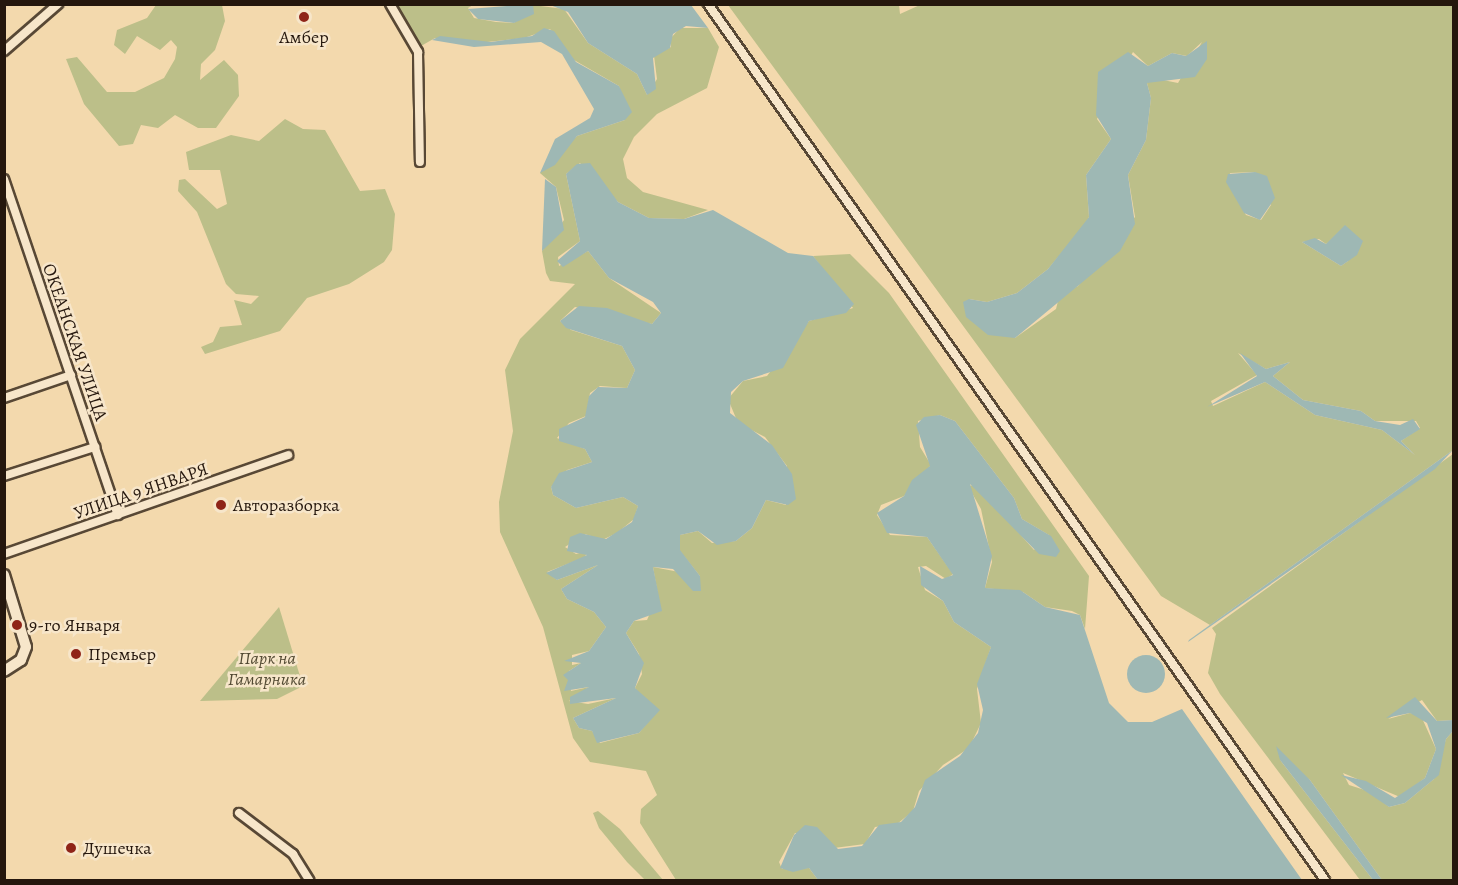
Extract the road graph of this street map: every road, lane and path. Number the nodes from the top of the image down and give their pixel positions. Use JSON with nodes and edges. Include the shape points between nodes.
{"nodes":[{"id":1,"x":58,"y":4,"type":"edge"},
{"id":2,"x":390,"y":4,"type":"edge"},
{"id":3,"x":708,"y":4,"type":"edge"},
{"id":4,"x":4,"y":51,"type":"edge"},
{"id":5,"x":420,"y":162,"type":"dead end"},
{"id":6,"x":4,"y":179,"type":"edge"},
{"id":7,"x":71,"y":375,"type":"junction"},
{"id":8,"x":4,"y":398,"type":"edge"},
{"id":9,"x":95,"y":447,"type":"junction"},
{"id":10,"x":288,"y":455,"type":"dead end"},
{"id":11,"x":4,"y":476,"type":"edge"},
{"id":12,"x":118,"y":515,"type":"junction"},
{"id":13,"x":4,"y":554,"type":"edge"},
{"id":14,"x":4,"y":575,"type":"edge"},
{"id":15,"x":4,"y":671,"type":"edge"},
{"id":16,"x":239,"y":813,"type":"dead end"},
{"id":17,"x":309,"y":880,"type":"edge"},
{"id":18,"x":1325,"y":880,"type":"edge"}],
"edges":[{"from":1,"to":4,"type":"street"},
{"from":2,"to":5,"type":"street","via":[[418,52]]},
{"from":3,"to":18,"type":"street"},
{"from":6,"to":7,"type":"street","name":"ОКЕАНСКАЯ УЛИЦА"},
{"from":7,"to":8,"type":"street"},
{"from":7,"to":9,"type":"street","name":"ОКЕАНСКАЯ УЛИЦА"},
{"from":9,"to":11,"type":"street"},
{"from":9,"to":12,"type":"street","name":"ОКЕАНСКАЯ УЛИЦА"},
{"from":10,"to":12,"type":"street","name":"УЛИЦА 9 ЯНВАРЯ"},
{"from":12,"to":13,"type":"street","name":"УЛИЦА 9 ЯНВАРЯ"},
{"from":14,"to":15,"type":"street","via":[[26,648],[21,660]]},
{"from":16,"to":17,"type":"street","via":[[285,846],[303,864]]}]}
